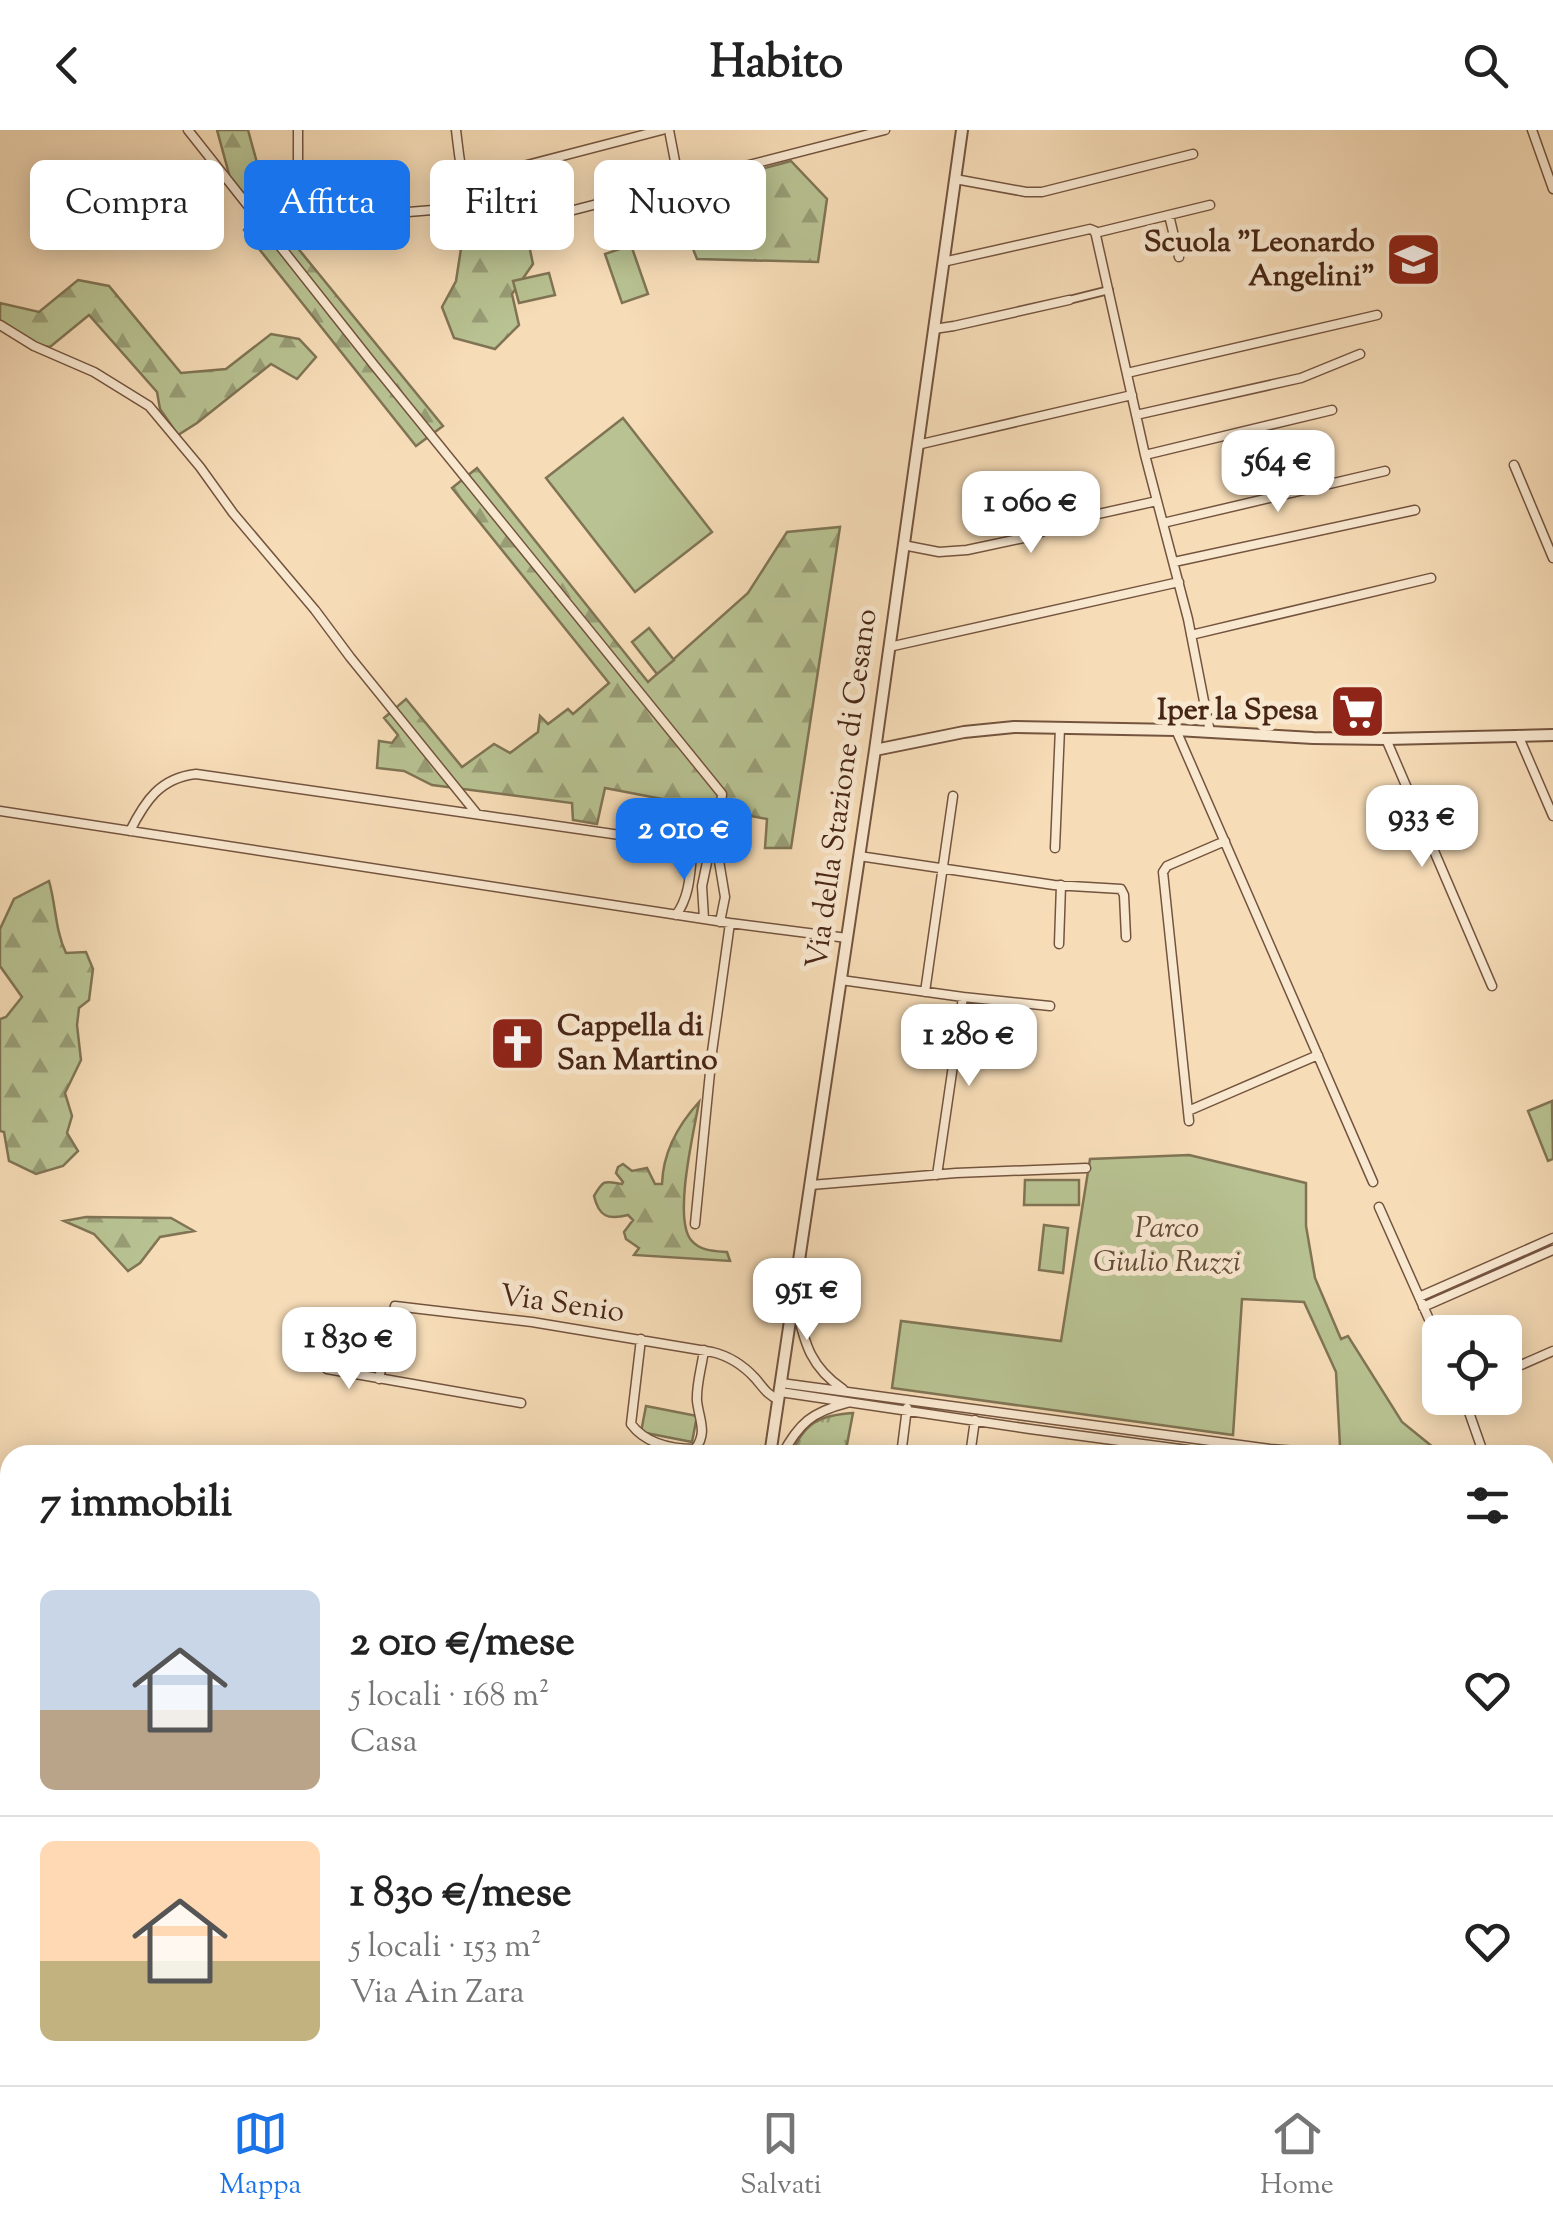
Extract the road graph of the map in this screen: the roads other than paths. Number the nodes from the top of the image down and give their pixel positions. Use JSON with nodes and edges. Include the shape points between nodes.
{"nodes":[{"id":1,"x":188,"y":130,"type":"edge"},
{"id":2,"x":298,"y":130,"type":"edge"},
{"id":3,"x":456,"y":130,"type":"edge"},
{"id":4,"x":666,"y":130,"type":"edge"},
{"id":5,"x":885,"y":130,"type":"edge"},
{"id":6,"x":962,"y":130,"type":"edge"},
{"id":7,"x":1532,"y":130,"type":"edge"},
{"id":8,"x":1193,"y":154,"type":"dead end"},
{"id":9,"x":459,"y":160,"type":"edge"},
{"id":10,"x":548,"y":160,"type":"edge"},
{"id":11,"x":674,"y":160,"type":"edge"},
{"id":12,"x":766,"y":160,"type":"edge"},
{"id":13,"x":955,"y":180,"type":"junction"},
{"id":14,"x":1553,"y":189,"type":"edge"},
{"id":15,"x":1210,"y":205,"type":"dead end"},
{"id":16,"x":430,"y":210,"type":"edge"},
{"id":17,"x":1169,"y":215,"type":"junction"},
{"id":18,"x":1096,"y":232,"type":"junction"},
{"id":19,"x":1179,"y":258,"type":"dead end"},
{"id":20,"x":943,"y":262,"type":"junction"},
{"id":21,"x":1109,"y":290,"type":"junction"},
{"id":22,"x":1069,"y":300,"type":"joint"},
{"id":23,"x":1377,"y":315,"type":"dead end"},
{"id":24,"x":0,"y":325,"type":"edge"},
{"id":25,"x":934,"y":329,"type":"junction"},
{"id":26,"x":1360,"y":354,"type":"dead end"},
{"id":27,"x":1127,"y":374,"type":"junction"},
{"id":28,"x":1132,"y":396,"type":"junction"},
{"id":29,"x":1332,"y":410,"type":"dead end"},
{"id":30,"x":1136,"y":415,"type":"junction"},
{"id":31,"x":917,"y":445,"type":"junction"},
{"id":32,"x":1145,"y":455,"type":"junction"},
{"id":33,"x":1514,"y":465,"type":"dead end"},
{"id":34,"x":1385,"y":471,"type":"dead end"},
{"id":35,"x":1157,"y":501,"type":"junction"},
{"id":36,"x":1416,"y":510,"type":"dead end"},
{"id":37,"x":1163,"y":523,"type":"junction"},
{"id":38,"x":903,"y":545,"type":"junction"},
{"id":39,"x":1553,"y":558,"type":"edge"},
{"id":40,"x":1174,"y":562,"type":"junction"},
{"id":41,"x":1430,"y":578,"type":"dead end"},
{"id":42,"x":1179,"y":582,"type":"junction"},
{"id":43,"x":1191,"y":635,"type":"junction"},
{"id":44,"x":889,"y":647,"type":"junction"},
{"id":45,"x":1060,"y":728,"type":"junction"},
{"id":46,"x":1176,"y":730,"type":"junction"},
{"id":47,"x":1210,"y":732,"type":"junction"},
{"id":48,"x":1553,"y":734,"type":"edge"},
{"id":49,"x":1518,"y":735,"type":"junction"},
{"id":50,"x":1386,"y":739,"type":"junction"},
{"id":51,"x":875,"y":750,"type":"junction"},
{"id":52,"x":954,"y":796,"type":"dead end"},
{"id":53,"x":0,"y":811,"type":"edge"},
{"id":54,"x":477,"y":814,"type":"junction"},
{"id":55,"x":1553,"y":816,"type":"edge"},
{"id":56,"x":130,"y":831,"type":"junction"},
{"id":57,"x":1225,"y":841,"type":"junction"},
{"id":58,"x":693,"y":846,"type":"junction"},
{"id":59,"x":1055,"y":848,"type":"dead end"},
{"id":60,"x":713,"y":849,"type":"junction"},
{"id":61,"x":859,"y":856,"type":"junction"},
{"id":62,"x":943,"y":870,"type":"junction"},
{"id":63,"x":1060,"y":885,"type":"junction"},
{"id":64,"x":676,"y":915,"type":"junction"},
{"id":65,"x":704,"y":919,"type":"junction"},
{"id":66,"x":724,"y":922,"type":"junction"},
{"id":67,"x":1126,"y":937,"type":"dead end"},
{"id":68,"x":848,"y":938,"type":"junction"},
{"id":69,"x":1058,"y":944,"type":"dead end"},
{"id":70,"x":841,"y":980,"type":"junction"},
{"id":71,"x":1492,"y":986,"type":"dead end"},
{"id":72,"x":925,"y":992,"type":"junction"},
{"id":73,"x":963,"y":997,"type":"junction"},
{"id":74,"x":1050,"y":1006,"type":"dead end"},
{"id":75,"x":1318,"y":1056,"type":"junction"},
{"id":76,"x":1086,"y":1168,"type":"dead end"},
{"id":77,"x":937,"y":1174,"type":"junction"},
{"id":78,"x":1373,"y":1182,"type":"dead end"},
{"id":79,"x":811,"y":1185,"type":"junction"},
{"id":80,"x":1378,"y":1206,"type":"dead end"},
{"id":81,"x":695,"y":1224,"type":"dead end"},
{"id":82,"x":1553,"y":1238,"type":"edge"},
{"id":83,"x":1553,"y":1250,"type":"edge"},
{"id":84,"x":794,"y":1297,"type":"junction"},
{"id":85,"x":1421,"y":1302,"type":"junction"},
{"id":86,"x":1427,"y":1315,"type":"edge"},
{"id":87,"x":641,"y":1339,"type":"junction"},
{"id":88,"x":704,"y":1350,"type":"junction"},
{"id":89,"x":1553,"y":1351,"type":"edge"},
{"id":90,"x":1522,"y":1365,"type":"edge"},
{"id":91,"x":327,"y":1368,"type":"dead end"},
{"id":92,"x":379,"y":1379,"type":"junction"},
{"id":93,"x":847,"y":1391,"type":"junction"},
{"id":94,"x":780,"y":1392,"type":"junction"},
{"id":95,"x":908,"y":1399,"type":"junction"},
{"id":96,"x":852,"y":1402,"type":"junction"},
{"id":97,"x":521,"y":1403,"type":"dead end"},
{"id":98,"x":977,"y":1408,"type":"junction"},
{"id":99,"x":907,"y":1411,"type":"junction"},
{"id":100,"x":1470,"y":1415,"type":"edge"},
{"id":101,"x":975,"y":1420,"type":"junction"},
{"id":102,"x":665,"y":1445,"type":"edge"},
{"id":103,"x":699,"y":1445,"type":"edge"},
{"id":104,"x":772,"y":1445,"type":"edge"},
{"id":105,"x":787,"y":1445,"type":"edge"},
{"id":106,"x":902,"y":1445,"type":"edge"},
{"id":107,"x":971,"y":1445,"type":"edge"},
{"id":108,"x":1154,"y":1445,"type":"edge"},
{"id":109,"x":1241,"y":1445,"type":"edge"},
{"id":110,"x":1481,"y":1445,"type":"edge"},
{"id":111,"x":37,"y":2085,"type":"edge"},
{"id":112,"x":46,"y":2085,"type":"edge"}],
"edges":[{"from":1,"to":60,"type":"street","via":[[722,794]]},
{"from":2,"to":16,"type":"street","via":[[298,202],[310,216]]},
{"from":3,"to":9,"type":"street"},
{"from":4,"to":10,"type":"street"},
{"from":4,"to":11,"type":"street"},
{"from":5,"to":12,"type":"street"},
{"from":6,"to":13,"type":"street","name":"Via della Stazione di Cesano"},
{"from":7,"to":14,"type":"street"},
{"from":8,"to":13,"type":"street","via":[[1038,193]]},
{"from":13,"to":20,"type":"street","name":"Via della Stazione di Cesano"},
{"from":15,"to":17,"type":"street"},
{"from":17,"to":18,"type":"street"},
{"from":17,"to":19,"type":"street"},
{"from":18,"to":20,"type":"street"},
{"from":18,"to":21,"type":"street"},
{"from":20,"to":25,"type":"street","name":"Via della Stazione di Cesano"},
{"from":21,"to":22,"type":"street"},
{"from":21,"to":27,"type":"street"},
{"from":22,"to":25,"type":"street"},
{"from":23,"to":27,"type":"street"},
{"from":24,"to":54,"type":"street","via":[[149,406]]},
{"from":25,"to":31,"type":"street","name":"Via della Stazione di Cesano"},
{"from":26,"to":30,"type":"street","via":[[1301,378]]},
{"from":27,"to":28,"type":"street"},
{"from":28,"to":30,"type":"street"},
{"from":28,"to":31,"type":"street"},
{"from":29,"to":32,"type":"street"},
{"from":30,"to":32,"type":"street"},
{"from":31,"to":38,"type":"street","name":"Via della Stazione di Cesano"},
{"from":32,"to":35,"type":"street"},
{"from":33,"to":39,"type":"street"},
{"from":34,"to":37,"type":"street"},
{"from":35,"to":37,"type":"street"},
{"from":35,"to":38,"type":"street","via":[[957,552]]},
{"from":36,"to":40,"type":"street"},
{"from":37,"to":40,"type":"street"},
{"from":38,"to":44,"type":"street","name":"Via della Stazione di Cesano"},
{"from":40,"to":42,"type":"street"},
{"from":41,"to":43,"type":"street"},
{"from":42,"to":43,"type":"street"},
{"from":42,"to":44,"type":"street"},
{"from":43,"to":47,"type":"street"},
{"from":44,"to":51,"type":"street","name":"Via della Stazione di Cesano"},
{"from":45,"to":46,"type":"street"},
{"from":45,"to":51,"type":"street","via":[[993,728]]},
{"from":45,"to":59,"type":"street"},
{"from":46,"to":47,"type":"street"},
{"from":46,"to":57,"type":"street"},
{"from":47,"to":50,"type":"street"},
{"from":48,"to":49,"type":"street"},
{"from":49,"to":50,"type":"street"},
{"from":49,"to":55,"type":"street"},
{"from":50,"to":71,"type":"street"},
{"from":51,"to":61,"type":"street","name":"Via della Stazione di Cesano"},
{"from":52,"to":62,"type":"street"},
{"from":53,"to":56,"type":"street"},
{"from":54,"to":56,"type":"street","via":[[196,774],[157,789]]},
{"from":54,"to":58,"type":"street"},
{"from":56,"to":64,"type":"street"},
{"from":57,"to":75,"type":"street"},
{"from":57,"to":75,"type":"street","via":[[1163,872],[1189,1116]]},
{"from":58,"to":60,"type":"street"},
{"from":58,"to":64,"type":"street","via":[[688,891]]},
{"from":60,"to":65,"type":"street","via":[[702,886]]},
{"from":60,"to":66,"type":"street"},
{"from":61,"to":62,"type":"street"},
{"from":61,"to":68,"type":"street","name":"Via della Stazione di Cesano"},
{"from":62,"to":63,"type":"street"},
{"from":62,"to":72,"type":"street"},
{"from":63,"to":67,"type":"street","via":[[1123,890]]},
{"from":63,"to":69,"type":"street"},
{"from":64,"to":65,"type":"street"},
{"from":65,"to":66,"type":"street"},
{"from":66,"to":68,"type":"street"},
{"from":66,"to":81,"type":"street"},
{"from":68,"to":70,"type":"street","name":"Via della Stazione di Cesano"},
{"from":70,"to":72,"type":"street"},
{"from":70,"to":79,"type":"street","name":"Via della Stazione di Cesano"},
{"from":72,"to":73,"type":"street"},
{"from":73,"to":74,"type":"street"},
{"from":73,"to":77,"type":"street"},
{"from":75,"to":78,"type":"street"},
{"from":76,"to":77,"type":"street"},
{"from":77,"to":79,"type":"street"},
{"from":79,"to":84,"type":"street","name":"Via della Stazione di Cesano"},
{"from":80,"to":85,"type":"street"},
{"from":82,"to":85,"type":"street"},
{"from":83,"to":85,"type":"street"},
{"from":84,"to":93,"type":"street","via":[[813,1360]]},
{"from":84,"to":94,"type":"street","name":"Via della Stazione di Cesano"},
{"from":85,"to":86,"type":"street"},
{"from":87,"to":88,"type":"street","name":"Via Senio"},
{"from":87,"to":92,"type":"street","name":"Via Senio","via":[[395,1306]]},
{"from":87,"to":102,"type":"street","via":[[630,1424],[646,1441]]},
{"from":88,"to":94,"type":"street","name":"Via Senio","via":[[733,1360],[768,1396]]},
{"from":88,"to":103,"type":"street"},
{"from":89,"to":90,"type":"street"},
{"from":91,"to":92,"type":"street"},
{"from":92,"to":97,"type":"street"},
{"from":93,"to":94,"type":"street"},
{"from":93,"to":95,"type":"street"},
{"from":94,"to":96,"type":"street"},
{"from":94,"to":104,"type":"street","name":"Via della Stazione di Cesano"},
{"from":95,"to":98,"type":"street"},
{"from":95,"to":99,"type":"street"},
{"from":96,"to":99,"type":"street"},
{"from":96,"to":105,"type":"street","via":[[824,1409]]},
{"from":98,"to":101,"type":"street"},
{"from":98,"to":109,"type":"street"},
{"from":99,"to":101,"type":"street"},
{"from":99,"to":106,"type":"street"},
{"from":100,"to":110,"type":"street"},
{"from":101,"to":107,"type":"street"},
{"from":101,"to":108,"type":"street"},
{"from":111,"to":112,"type":"street"}]}
